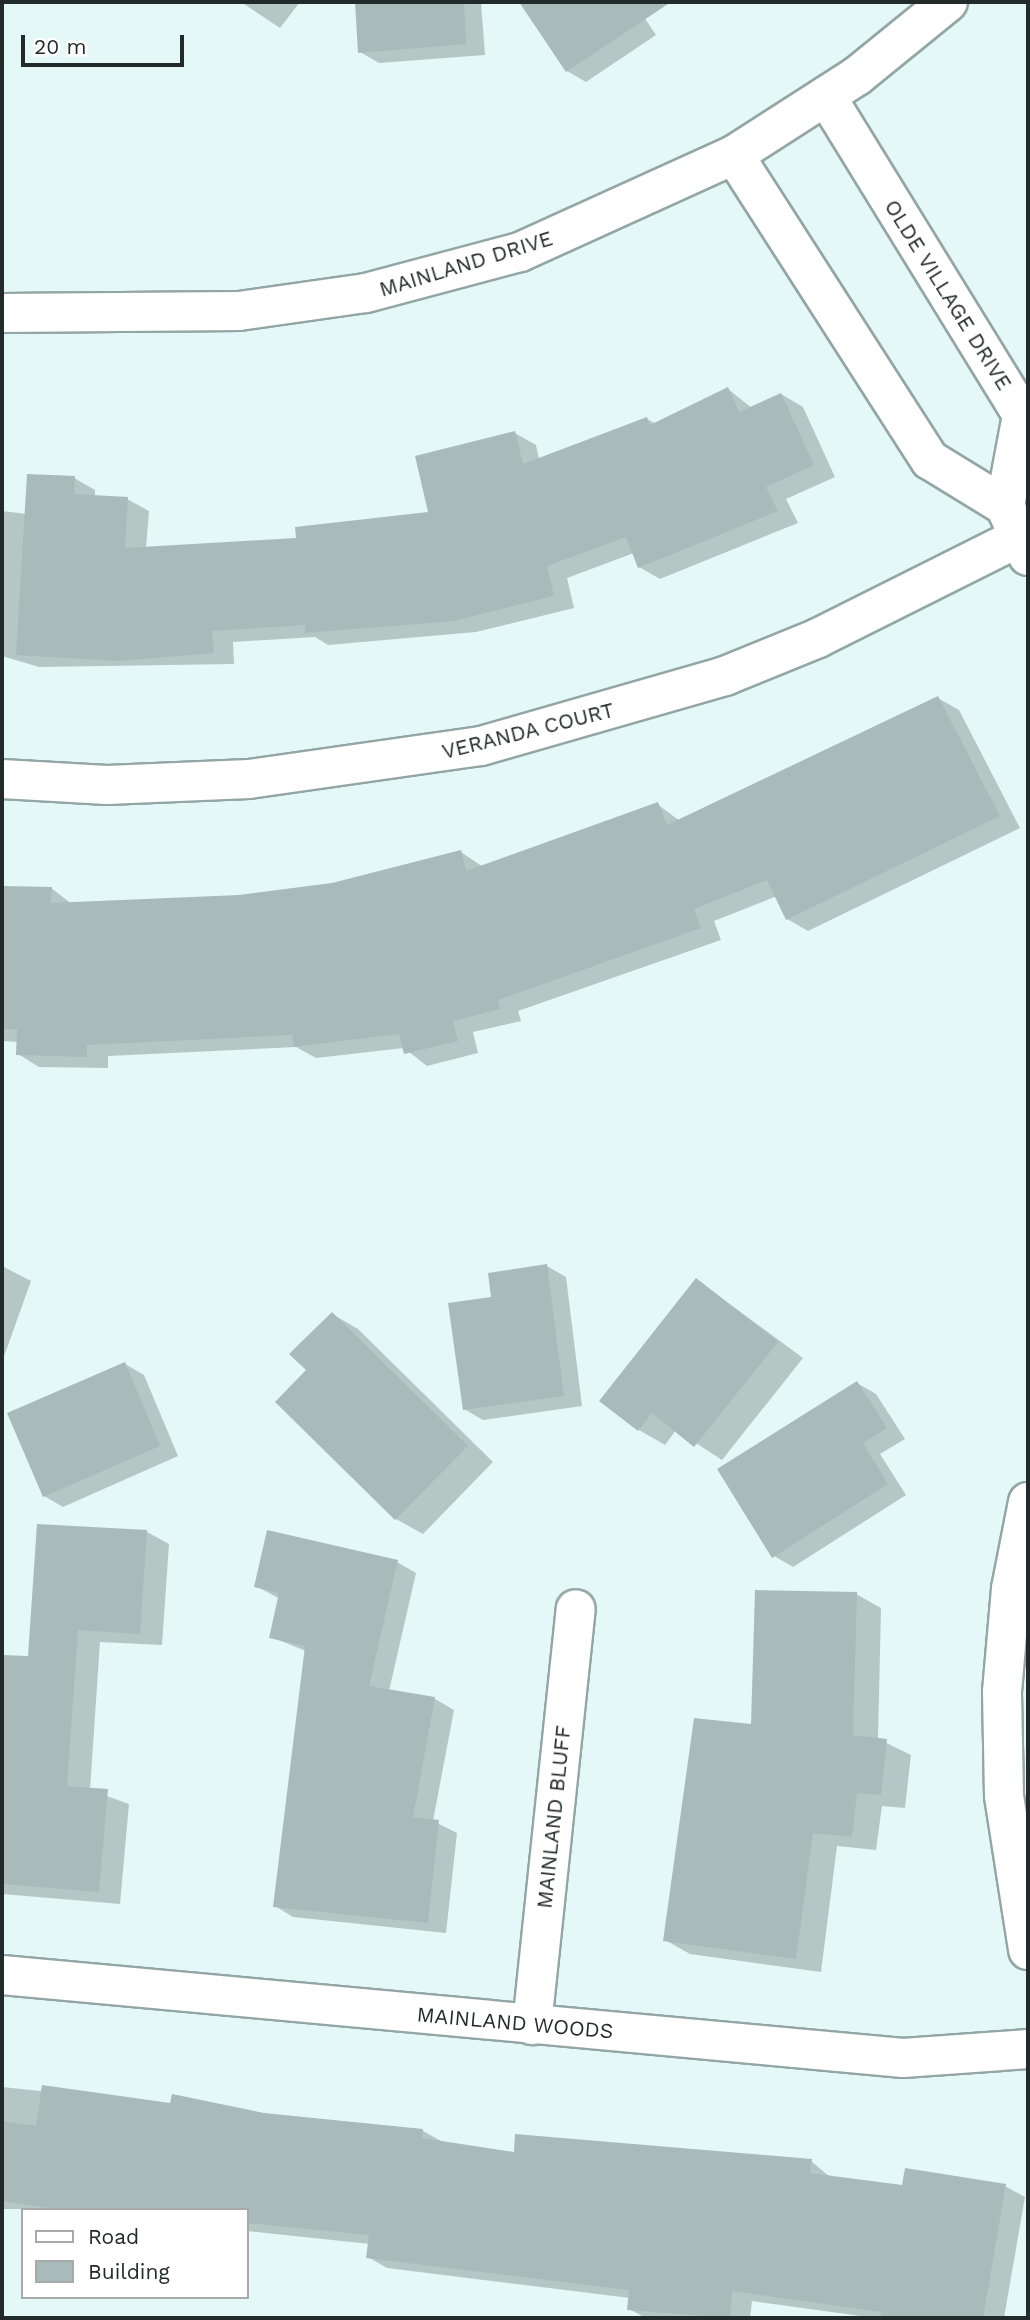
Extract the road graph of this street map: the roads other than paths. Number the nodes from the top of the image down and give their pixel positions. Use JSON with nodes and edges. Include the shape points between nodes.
{"nodes":[{"id":1,"x":948,"y":2,"type":"edge"},
{"id":2,"x":826,"y":96,"type":"junction"},
{"id":3,"x":734,"y":155,"type":"junction"},
{"id":4,"x":2,"y":313,"type":"edge"},
{"id":5,"x":1021,"y":524,"type":"edge"},
{"id":6,"x":2,"y":779,"type":"edge"},
{"id":7,"x":1028,"y":1503,"type":"edge"},
{"id":8,"x":576,"y":1609,"type":"dead end"},
{"id":9,"x":1028,"y":1950,"type":"edge"},
{"id":10,"x":2,"y":1975,"type":"edge"},
{"id":11,"x":531,"y":2025,"type":"junction"},
{"id":12,"x":1028,"y":2049,"type":"edge"}],
"edges":[{"from":1,"to":2,"type":"street","name":"MAINLAND DRIVE"},
{"from":2,"to":3,"type":"street","name":"MAINLAND DRIVE"},
{"from":2,"to":5,"type":"street","name":"OLDE VILLAGE DRIVE","via":[[1023,415]]},
{"from":3,"to":4,"type":"street","name":"MAINLAND DRIVE","via":[[520,252],[366,293],[239,311]]},
{"from":3,"to":5,"type":"street","via":[[930,460]]},
{"from":5,"to":6,"type":"street","name":"VERANDA COURT","via":[[783,652],[533,734],[249,779],[107,785]]},
{"from":7,"to":9,"type":"street","via":[[1011,1589],[1002,1692],[1004,1796]]},
{"from":8,"to":11,"type":"street","name":"MAINLAND BLUFF"},
{"from":10,"to":11,"type":"street","name":"MAINLAND WOODS"},
{"from":11,"to":12,"type":"street","name":"MAINLAND WOODS","via":[[903,2058]]}]}
